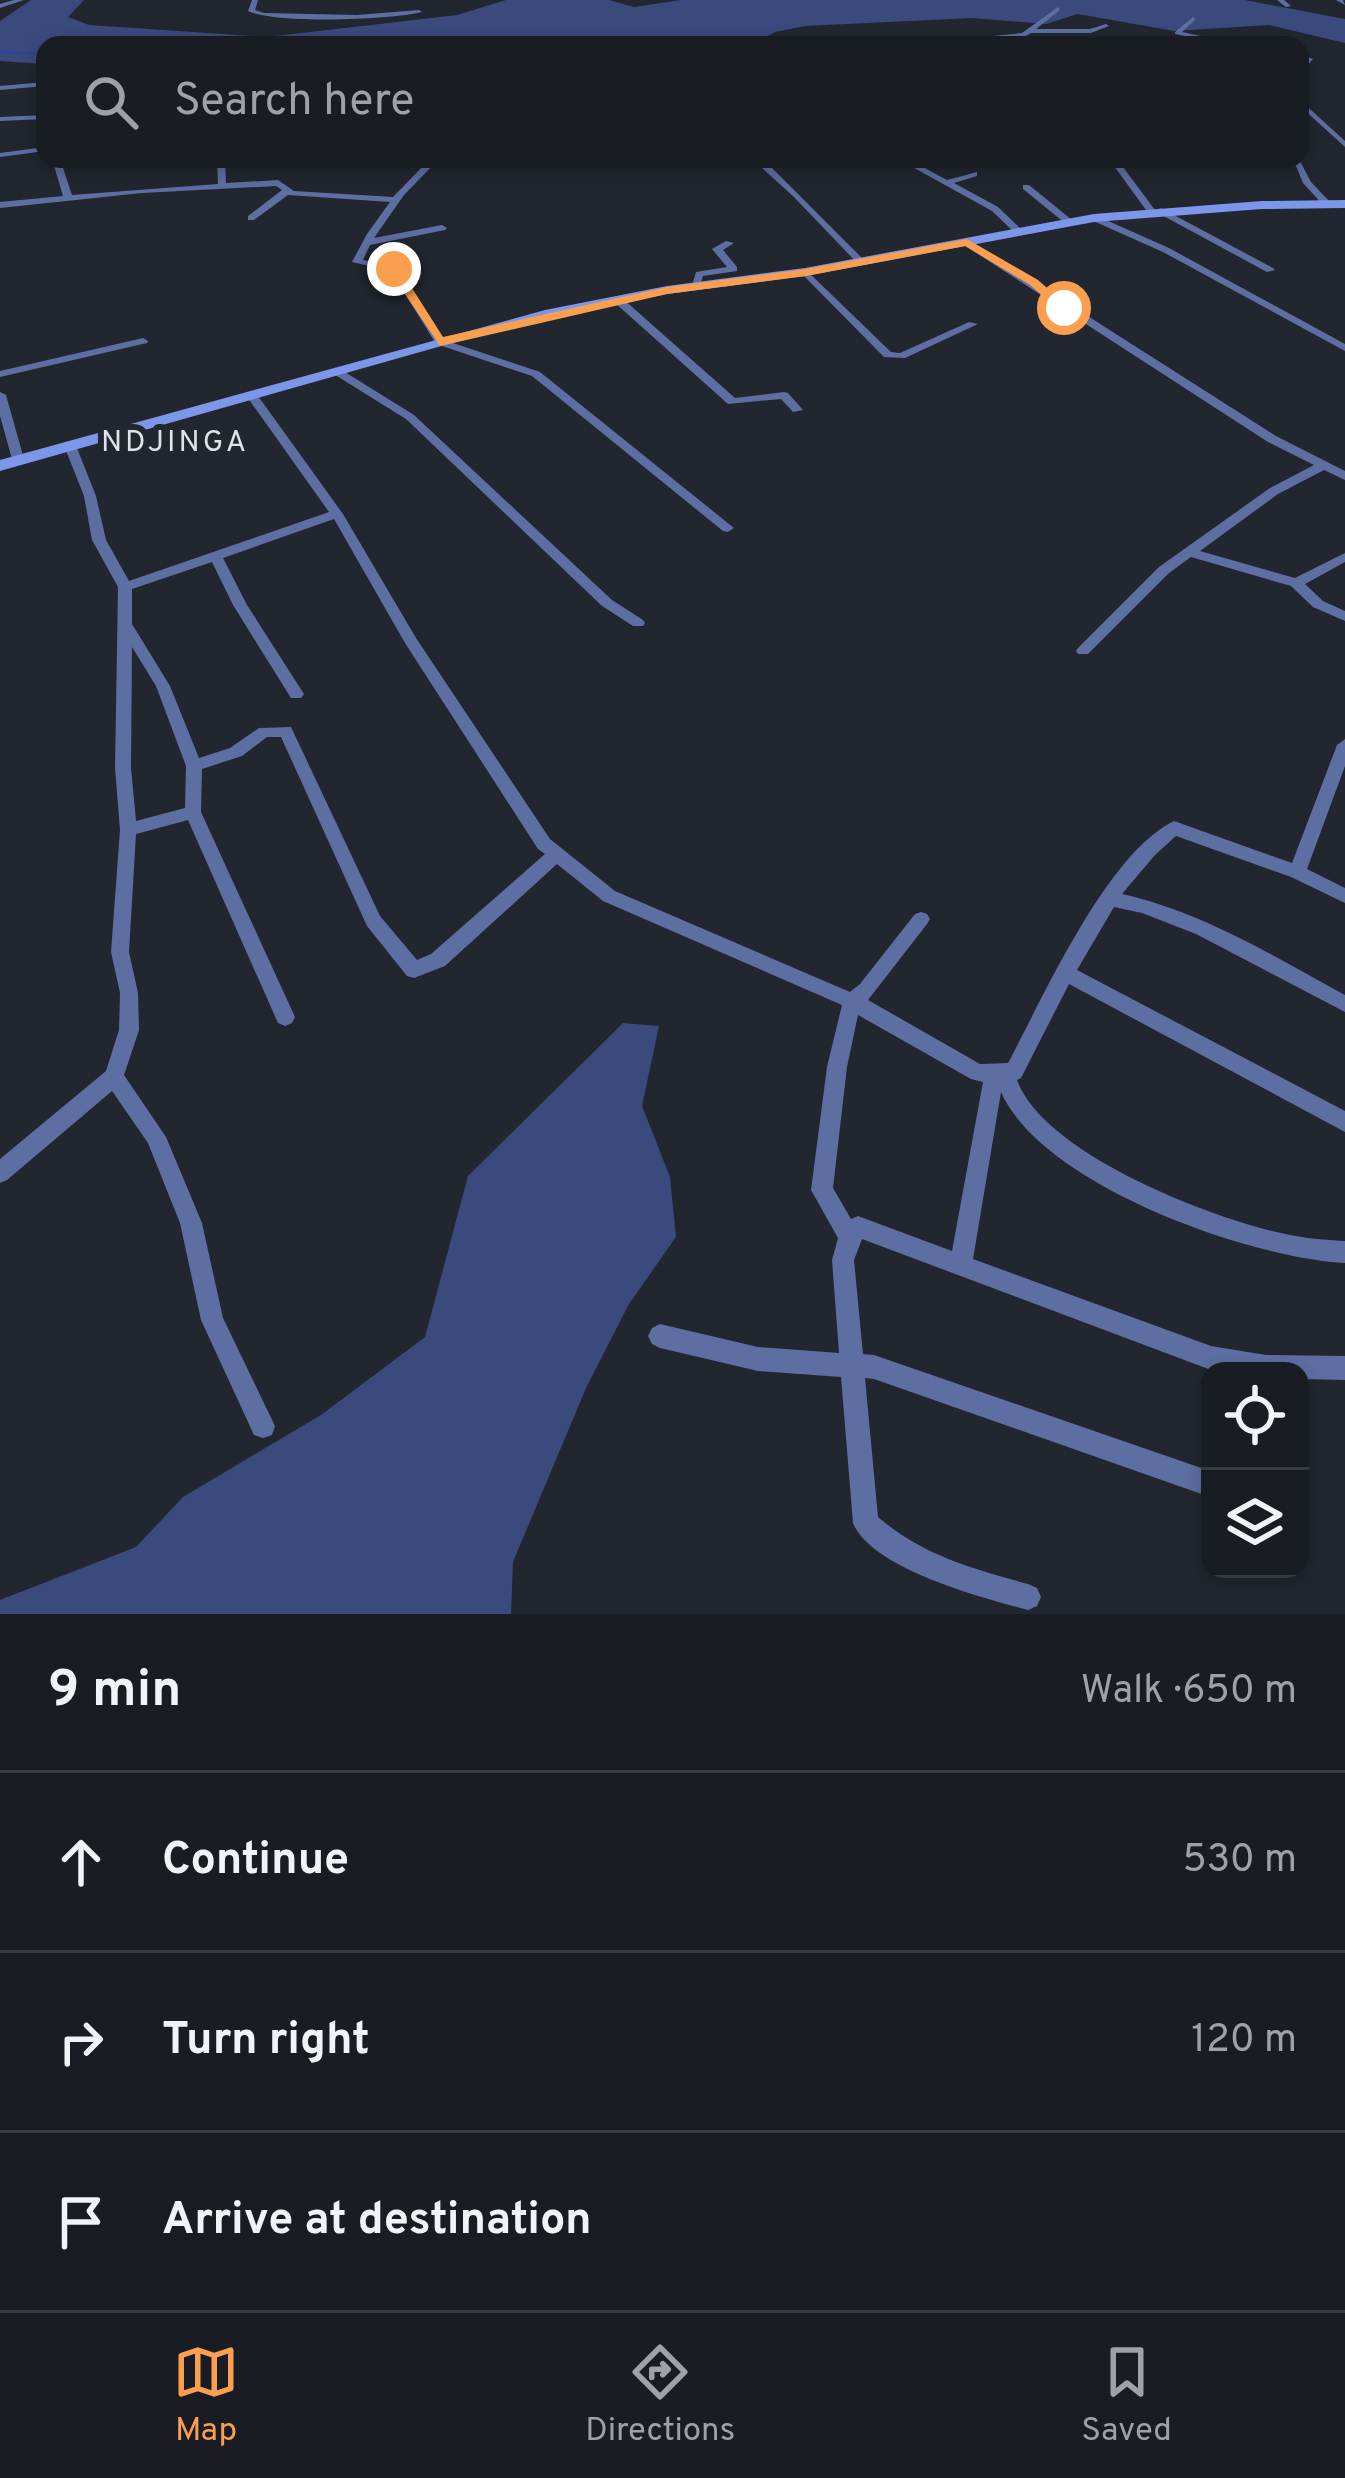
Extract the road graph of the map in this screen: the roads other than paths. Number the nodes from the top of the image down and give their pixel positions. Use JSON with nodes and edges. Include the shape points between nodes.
{"nodes":[{"id":1,"x":21,"y":0,"type":"edge"},
{"id":2,"x":255,"y":0,"type":"edge"},
{"id":3,"x":297,"y":0,"type":"edge"},
{"id":4,"x":1280,"y":0,"type":"edge"},
{"id":5,"x":319,"y":2,"type":"edge"},
{"id":6,"x":0,"y":6,"type":"edge"},
{"id":7,"x":1288,"y":6,"type":"dead end"},
{"id":8,"x":1058,"y":9,"type":"dead end"},
{"id":9,"x":418,"y":12,"type":"dead end"},
{"id":10,"x":307,"y":16,"type":"junction"},
{"id":11,"x":1193,"y":19,"type":"dead end"},
{"id":12,"x":1106,"y":26,"type":"dead end"},
{"id":13,"x":304,"y":30,"type":"dead end"},
{"id":14,"x":1029,"y":36,"type":"edge"},
{"id":15,"x":1038,"y":36,"type":"edge"},
{"id":16,"x":1194,"y":36,"type":"edge"},
{"id":17,"x":36,"y":85,"type":"edge"},
{"id":18,"x":0,"y":88,"type":"edge"},
{"id":19,"x":1309,"y":111,"type":"edge"},
{"id":20,"x":36,"y":117,"type":"edge"},
{"id":21,"x":0,"y":119,"type":"edge"},
{"id":22,"x":1313,"y":128,"type":"dead end"},
{"id":23,"x":1325,"y":128,"type":"junction"},
{"id":24,"x":1345,"y":145,"type":"edge"},
{"id":25,"x":36,"y":150,"type":"edge"},
{"id":26,"x":0,"y":154,"type":"edge"},
{"id":27,"x":59,"y":168,"type":"edge"},
{"id":28,"x":221,"y":168,"type":"edge"},
{"id":29,"x":426,"y":168,"type":"edge"},
{"id":30,"x":768,"y":168,"type":"edge"},
{"id":31,"x":921,"y":168,"type":"edge"},
{"id":32,"x":1120,"y":168,"type":"edge"},
{"id":33,"x":1300,"y":168,"type":"edge"},
{"id":34,"x":974,"y":174,"type":"dead end"},
{"id":35,"x":950,"y":182,"type":"junction"},
{"id":36,"x":222,"y":187,"type":"junction"},
{"id":37,"x":1026,"y":187,"type":"dead end"},
{"id":38,"x":287,"y":191,"type":"junction"},
{"id":39,"x":68,"y":196,"type":"junction"},
{"id":40,"x":392,"y":200,"type":"junction"},
{"id":41,"x":1327,"y":204,"type":"junction"},
{"id":42,"x":1345,"y":204,"type":"edge"},
{"id":43,"x":0,"y":205,"type":"edge"},
{"id":44,"x":1156,"y":211,"type":"junction"},
{"id":45,"x":251,"y":218,"type":"dead end"},
{"id":46,"x":1094,"y":218,"type":"junction"},
{"id":47,"x":1069,"y":222,"type":"junction"},
{"id":48,"x":442,"y":228,"type":"dead end"},
{"id":49,"x":1019,"y":232,"type":"junction"},
{"id":50,"x":370,"y":242,"type":"junction"},
{"id":51,"x":728,"y":243,"type":"dead end"},
{"id":52,"x":967,"y":243,"type":"junction"},
{"id":53,"x":862,"y":262,"type":"junction"},
{"id":54,"x":1270,"y":270,"type":"dead end"},
{"id":55,"x":806,"y":272,"type":"junction"},
{"id":56,"x":695,"y":286,"type":"junction"},
{"id":57,"x":618,"y":300,"type":"junction"},
{"id":58,"x":973,"y":324,"type":"dead end"},
{"id":59,"x":143,"y":341,"type":"dead end"},
{"id":60,"x":440,"y":342,"type":"junction"},
{"id":61,"x":1345,"y":348,"type":"edge"},
{"id":62,"x":336,"y":371,"type":"junction"},
{"id":63,"x":0,"y":374,"type":"edge"},
{"id":64,"x":0,"y":395,"type":"edge"},
{"id":65,"x":248,"y":397,"type":"junction"},
{"id":66,"x":797,"y":410,"type":"dead end"},
{"id":67,"x":71,"y":448,"type":"junction"},
{"id":68,"x":18,"y":459,"type":"junction"},
{"id":69,"x":0,"y":466,"type":"edge"},
{"id":70,"x":1324,"y":466,"type":"junction"},
{"id":71,"x":1345,"y":476,"type":"edge"},
{"id":72,"x":337,"y":514,"type":"junction"},
{"id":73,"x":728,"y":528,"type":"dead end"},
{"id":74,"x":1193,"y":553,"type":"junction"},
{"id":75,"x":216,"y":556,"type":"junction"},
{"id":76,"x":1345,"y":557,"type":"edge"},
{"id":77,"x":1295,"y":584,"type":"junction"},
{"id":78,"x":125,"y":587,"type":"junction"},
{"id":79,"x":1345,"y":616,"type":"edge"},
{"id":80,"x":124,"y":623,"type":"junction"},
{"id":81,"x":638,"y":623,"type":"dead end"},
{"id":82,"x":1083,"y":651,"type":"dead end"},
{"id":83,"x":296,"y":694,"type":"dead end"},
{"id":84,"x":1345,"y":745,"type":"edge"},
{"id":85,"x":194,"y":766,"type":"junction"},
{"id":86,"x":193,"y":812,"type":"junction"},
{"id":87,"x":128,"y":830,"type":"junction"},
{"id":88,"x":556,"y":855,"type":"junction"},
{"id":89,"x":1297,"y":872,"type":"junction"},
{"id":90,"x":1345,"y":896,"type":"edge"},
{"id":91,"x":1112,"y":898,"type":"junction"},
{"id":92,"x":921,"y":920,"type":"dead end"},
{"id":93,"x":1067,"y":974,"type":"junction"},
{"id":94,"x":852,"y":1001,"type":"junction"},
{"id":95,"x":1345,"y":1004,"type":"edge"},
{"id":96,"x":285,"y":1017,"type":"dead end"},
{"id":97,"x":999,"y":1075,"type":"junction"},
{"id":98,"x":114,"y":1077,"type":"junction"},
{"id":99,"x":1345,"y":1122,"type":"edge"},
{"id":100,"x":0,"y":1173,"type":"edge"},
{"id":101,"x":849,"y":1237,"type":"junction"},
{"id":102,"x":1345,"y":1252,"type":"edge"},
{"id":103,"x":962,"y":1265,"type":"junction"},
{"id":104,"x":660,"y":1336,"type":"dead end"},
{"id":105,"x":849,"y":1366,"type":"junction"},
{"id":106,"x":1345,"y":1368,"type":"edge"},
{"id":107,"x":263,"y":1426,"type":"dead end"},
{"id":108,"x":1201,"y":1481,"type":"edge"},
{"id":109,"x":1028,"y":1597,"type":"dead end"}],
"edges":[{"from":1,"to":6,"type":"street"},
{"from":2,"to":10,"type":"street","via":[[254,13]]},
{"from":3,"to":5,"type":"street"},
{"from":4,"to":7,"type":"street"},
{"from":8,"to":14,"type":"street"},
{"from":9,"to":10,"type":"street"},
{"from":10,"to":13,"type":"street"},
{"from":11,"to":16,"type":"street","via":[[1178,33]]},
{"from":12,"to":15,"type":"street"},
{"from":17,"to":18,"type":"street"},
{"from":19,"to":23,"type":"street"},
{"from":20,"to":21,"type":"street"},
{"from":22,"to":23,"type":"street"},
{"from":23,"to":24,"type":"street"},
{"from":25,"to":26,"type":"street"},
{"from":27,"to":39,"type":"street"},
{"from":28,"to":36,"type":"street"},
{"from":29,"to":40,"type":"street"},
{"from":30,"to":53,"type":"street"},
{"from":31,"to":35,"type":"street"},
{"from":32,"to":44,"type":"street"},
{"from":33,"to":41,"type":"street"},
{"from":34,"to":35,"type":"street"},
{"from":35,"to":49,"type":"street"},
{"from":36,"to":38,"type":"street","via":[[278,183]]},
{"from":36,"to":39,"type":"street"},
{"from":37,"to":47,"type":"street"},
{"from":38,"to":40,"type":"street"},
{"from":38,"to":45,"type":"street"},
{"from":39,"to":43,"type":"street"},
{"from":40,"to":50,"type":"street"},
{"from":41,"to":42,"type":"street"},
{"from":41,"to":44,"type":"street"},
{"from":44,"to":46,"type":"street"},
{"from":44,"to":54,"type":"street"},
{"from":46,"to":47,"type":"street"},
{"from":46,"to":61,"type":"street"},
{"from":47,"to":49,"type":"street"},
{"from":48,"to":50,"type":"street"},
{"from":49,"to":52,"type":"street"},
{"from":50,"to":60,"type":"street","via":[[357,262],[394,269]]},
{"from":51,"to":56,"type":"street","via":[[717,248],[734,269],[699,274]]},
{"from":52,"to":53,"type":"street"},
{"from":52,"to":70,"type":"street"},
{"from":53,"to":55,"type":"street"},
{"from":55,"to":56,"type":"street"},
{"from":55,"to":58,"type":"street","via":[[888,355]]},
{"from":56,"to":57,"type":"street"},
{"from":57,"to":60,"type":"street"},
{"from":57,"to":66,"type":"street","via":[[732,402],[784,395]]},
{"from":59,"to":63,"type":"street"},
{"from":60,"to":62,"type":"street"},
{"from":60,"to":73,"type":"street","via":[[536,374]]},
{"from":62,"to":65,"type":"street"},
{"from":62,"to":81,"type":"street","via":[[410,417]]},
{"from":64,"to":68,"type":"street"},
{"from":65,"to":67,"type":"street"},
{"from":65,"to":72,"type":"street"},
{"from":67,"to":68,"type":"street"},
{"from":67,"to":78,"type":"street","via":[[99,540]]},
{"from":68,"to":69,"type":"street"},
{"from":70,"to":71,"type":"street"},
{"from":70,"to":74,"type":"street","via":[[1274,490]]},
{"from":72,"to":75,"type":"street"},
{"from":72,"to":88,"type":"street","via":[[410,640]]},
{"from":74,"to":77,"type":"street"},
{"from":74,"to":82,"type":"street","via":[[1164,570]]},
{"from":75,"to":78,"type":"street"},
{"from":75,"to":83,"type":"street"},
{"from":76,"to":77,"type":"street"},
{"from":77,"to":79,"type":"street"},
{"from":78,"to":80,"type":"street"},
{"from":80,"to":85,"type":"street","via":[[163,686]]},
{"from":80,"to":87,"type":"street"},
{"from":84,"to":89,"type":"street"},
{"from":85,"to":86,"type":"street"},
{"from":85,"to":88,"type":"street","via":[[264,732],[286,731],[373,921],[414,970],[438,960]]},
{"from":86,"to":87,"type":"street"},
{"from":86,"to":96,"type":"street"},
{"from":87,"to":98,"type":"street","via":[[120,952],[129,1030]]},
{"from":88,"to":94,"type":"street","via":[[609,896]]},
{"from":89,"to":90,"type":"street"},
{"from":89,"to":91,"type":"street","via":[[1174,828]]},
{"from":91,"to":93,"type":"street"},
{"from":91,"to":95,"type":"street","via":[[1216,937]]},
{"from":92,"to":94,"type":"street"},
{"from":93,"to":97,"type":"street","via":[[1014,1072]]},
{"from":93,"to":99,"type":"street"},
{"from":94,"to":97,"type":"street","via":[[978,1073]]},
{"from":94,"to":101,"type":"street","via":[[822,1190]]},
{"from":97,"to":102,"type":"street","via":[[1025,1116],[1079,1158],[1190,1215],[1257,1239]]},
{"from":97,"to":103,"type":"street"},
{"from":98,"to":100,"type":"street"},
{"from":98,"to":107,"type":"street","via":[[156,1136],[191,1223],[212,1321]]},
{"from":101,"to":103,"type":"street","via":[[858,1227]]},
{"from":101,"to":105,"type":"street"},
{"from":103,"to":106,"type":"street","via":[[1211,1358]]},
{"from":104,"to":105,"type":"street","via":[[758,1359]]},
{"from":105,"to":108,"type":"street","via":[[933,1385]]},
{"from":105,"to":109,"type":"street","via":[[866,1523],[931,1569]]}]}
